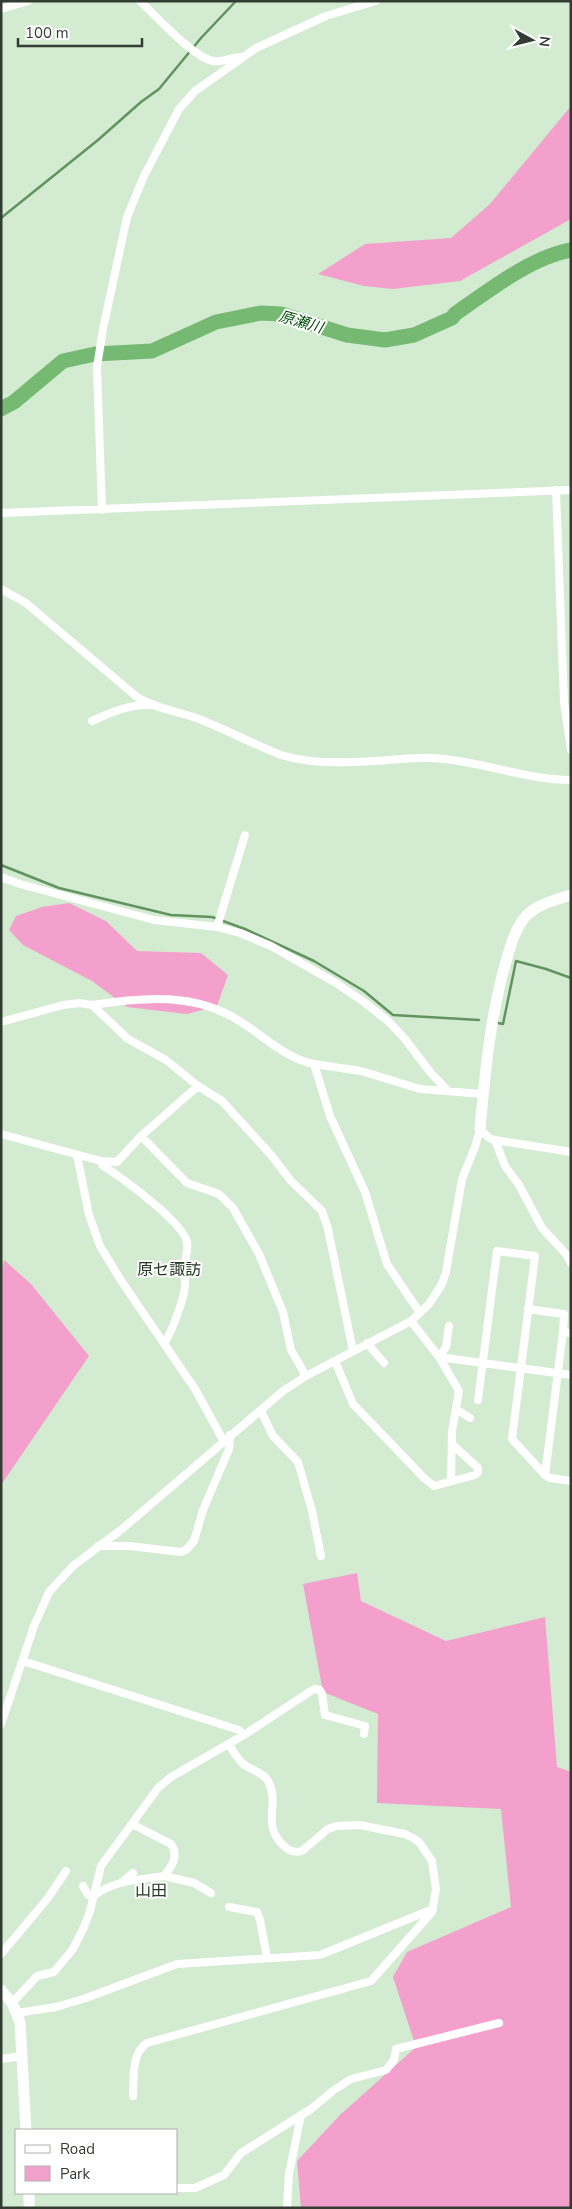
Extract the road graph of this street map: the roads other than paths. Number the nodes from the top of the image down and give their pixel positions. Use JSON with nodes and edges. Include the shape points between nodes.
{"nodes":[{"id":1,"x":28,"y":1,"type":"edge"},
{"id":2,"x":140,"y":1,"type":"edge"},
{"id":3,"x":376,"y":1,"type":"edge"},
{"id":4,"x":1,"y":9,"type":"edge"},
{"id":5,"x":244,"y":56,"type":"junction"},
{"id":6,"x":556,"y":490,"type":"junction"},
{"id":7,"x":571,"y":490,"type":"edge"},
{"id":8,"x":102,"y":510,"type":"junction"},
{"id":9,"x":1,"y":513,"type":"edge"},
{"id":10,"x":1,"y":589,"type":"edge"},
{"id":11,"x":149,"y":705,"type":"junction"},
{"id":12,"x":92,"y":721,"type":"dead end"},
{"id":13,"x":571,"y":750,"type":"edge"},
{"id":14,"x":571,"y":780,"type":"edge"},
{"id":15,"x":246,"y":835,"type":"dead end"},
{"id":16,"x":1,"y":877,"type":"edge"},
{"id":17,"x":571,"y":895,"type":"edge"},
{"id":18,"x":218,"y":922,"type":"junction"},
{"id":19,"x":92,"y":1004,"type":"junction"},
{"id":20,"x":1,"y":1022,"type":"edge"},
{"id":21,"x":314,"y":1064,"type":"junction"},
{"id":22,"x":198,"y":1086,"type":"junction"},
{"id":23,"x":448,"y":1091,"type":"junction"},
{"id":24,"x":483,"y":1094,"type":"junction"},
{"id":25,"x":480,"y":1129,"type":"junction"},
{"id":26,"x":1,"y":1134,"type":"edge"},
{"id":27,"x":141,"y":1136,"type":"junction"},
{"id":28,"x":495,"y":1140,"type":"junction"},
{"id":29,"x":571,"y":1152,"type":"edge"},
{"id":30,"x":77,"y":1155,"type":"junction"},
{"id":31,"x":101,"y":1161,"type":"junction"},
{"id":32,"x":571,"y":1263,"type":"edge"},
{"id":33,"x":528,"y":1309,"type":"junction"},
{"id":34,"x":420,"y":1313,"type":"junction"},
{"id":35,"x":411,"y":1321,"type":"junction"},
{"id":36,"x":449,"y":1326,"type":"dead end"},
{"id":37,"x":567,"y":1333,"type":"edge"},
{"id":38,"x":165,"y":1342,"type":"junction"},
{"id":39,"x":367,"y":1343,"type":"junction"},
{"id":40,"x":352,"y":1351,"type":"junction"},
{"id":41,"x":439,"y":1357,"type":"junction"},
{"id":42,"x":334,"y":1361,"type":"junction"},
{"id":43,"x":384,"y":1363,"type":"dead end"},
{"id":44,"x":482,"y":1363,"type":"junction"},
{"id":45,"x":520,"y":1367,"type":"junction"},
{"id":46,"x":558,"y":1373,"type":"junction"},
{"id":47,"x":571,"y":1375,"type":"edge"},
{"id":48,"x":306,"y":1376,"type":"junction"},
{"id":49,"x":478,"y":1400,"type":"dead end"},
{"id":50,"x":456,"y":1409,"type":"junction"},
{"id":51,"x":261,"y":1411,"type":"junction"},
{"id":52,"x":470,"y":1418,"type":"dead end"},
{"id":53,"x":230,"y":1435,"type":"junction"},
{"id":54,"x":223,"y":1440,"type":"junction"},
{"id":55,"x":452,"y":1444,"type":"junction"},
{"id":56,"x":545,"y":1475,"type":"junction"},
{"id":57,"x":451,"y":1481,"type":"junction"},
{"id":58,"x":571,"y":1481,"type":"edge"},
{"id":59,"x":98,"y":1546,"type":"junction"},
{"id":60,"x":321,"y":1556,"type":"dead end"},
{"id":61,"x":23,"y":1661,"type":"junction"},
{"id":62,"x":1,"y":1724,"type":"edge"},
{"id":63,"x":364,"y":1734,"type":"dead end"},
{"id":64,"x":244,"y":1736,"type":"junction"},
{"id":65,"x":229,"y":1744,"type":"junction"},
{"id":66,"x":132,"y":1824,"type":"junction"},
{"id":67,"x":66,"y":1871,"type":"dead end"},
{"id":68,"x":133,"y":1873,"type":"dead end"},
{"id":69,"x":164,"y":1876,"type":"junction"},
{"id":70,"x":120,"y":1883,"type":"junction"},
{"id":71,"x":83,"y":1886,"type":"dead end"},
{"id":72,"x":211,"y":1893,"type":"dead end"},
{"id":73,"x":94,"y":1896,"type":"junction"},
{"id":74,"x":229,"y":1907,"type":"dead end"},
{"id":75,"x":433,"y":1909,"type":"junction"},
{"id":76,"x":1,"y":1954,"type":"edge"},
{"id":77,"x":267,"y":1958,"type":"junction"},
{"id":78,"x":1,"y":1990,"type":"edge"},
{"id":79,"x":15,"y":2008,"type":"junction"},
{"id":80,"x":499,"y":2023,"type":"dead end"},
{"id":81,"x":23,"y":2056,"type":"junction"},
{"id":82,"x":1,"y":2059,"type":"edge"},
{"id":83,"x":133,"y":2096,"type":"dead end"},
{"id":84,"x":301,"y":2115,"type":"junction"},
{"id":85,"x":26,"y":2129,"type":"edge"},
{"id":86,"x":178,"y":2188,"type":"edge"},
{"id":87,"x":29,"y":2194,"type":"edge"},
{"id":88,"x":29,"y":2208,"type":"edge"},
{"id":89,"x":287,"y":2208,"type":"edge"}],
"edges":[{"from":1,"to":4,"type":"street"},
{"from":2,"to":5,"type":"street","via":[[184,43],[205,58],[216,62]]},
{"from":3,"to":5,"type":"street","via":[[326,16]]},
{"from":5,"to":8,"type":"street","via":[[195,92],[179,109],[144,176],[127,218],[97,367]]},
{"from":6,"to":7,"type":"street"},
{"from":6,"to":8,"type":"street"},
{"from":6,"to":13,"type":"street","via":[[565,716]]},
{"from":8,"to":9,"type":"street"},
{"from":10,"to":11,"type":"street","via":[[26,603]]},
{"from":11,"to":12,"type":"street","via":[[119,708]]},
{"from":11,"to":14,"type":"street","via":[[199,719],[295,759],[372,761],[433,758]]},
{"from":15,"to":18,"type":"street"},
{"from":16,"to":18,"type":"street","via":[[154,920]]},
{"from":17,"to":24,"type":"street","via":[[543,904],[527,915],[512,942],[494,1009]]},
{"from":18,"to":23,"type":"street","via":[[303,963],[364,1002],[405,1039]]},
{"from":19,"to":20,"type":"street","via":[[64,1005]]},
{"from":19,"to":21,"type":"street","via":[[155,998],[204,1004],[240,1021],[299,1061]]},
{"from":19,"to":22,"type":"street","via":[[128,1039],[166,1060]]},
{"from":21,"to":23,"type":"street","via":[[361,1071],[420,1089]]},
{"from":21,"to":34,"type":"street","via":[[330,1116],[364,1192],[387,1264]]},
{"from":22,"to":27,"type":"street"},
{"from":22,"to":40,"type":"street","via":[[228,1106],[291,1182],[322,1211]]},
{"from":23,"to":24,"type":"street"},
{"from":24,"to":25,"type":"street"},
{"from":25,"to":28,"type":"street","via":[[488,1138]]},
{"from":25,"to":34,"type":"street","via":[[462,1178],[446,1272],[442,1284]]},
{"from":26,"to":30,"type":"street"},
{"from":27,"to":31,"type":"street","via":[[117,1162]]},
{"from":27,"to":48,"type":"street","via":[[187,1183],[212,1191],[232,1208],[259,1254],[282,1312],[291,1350]]},
{"from":28,"to":29,"type":"street"},
{"from":28,"to":32,"type":"street","via":[[505,1166],[542,1228]]},
{"from":30,"to":31,"type":"street"},
{"from":30,"to":38,"type":"street","via":[[89,1215],[100,1246],[120,1280]]},
{"from":31,"to":38,"type":"street","via":[[168,1216],[181,1229],[186,1241],[186,1285],[172,1332]]},
{"from":33,"to":37,"type":"street","via":[[564,1314]]},
{"from":33,"to":44,"type":"street","via":[[535,1256],[497,1252]]},
{"from":33,"to":45,"type":"street"},
{"from":34,"to":35,"type":"street"},
{"from":35,"to":39,"type":"street"},
{"from":35,"to":41,"type":"street"},
{"from":36,"to":41,"type":"street","via":[[446,1347]]},
{"from":37,"to":46,"type":"street"},
{"from":38,"to":54,"type":"street"},
{"from":39,"to":40,"type":"street"},
{"from":39,"to":43,"type":"street"},
{"from":40,"to":42,"type":"street"},
{"from":41,"to":44,"type":"street"},
{"from":41,"to":50,"type":"street","via":[[459,1391]]},
{"from":42,"to":48,"type":"street"},
{"from":42,"to":57,"type":"street","via":[[353,1404],[424,1478],[434,1486]]},
{"from":44,"to":45,"type":"street"},
{"from":44,"to":49,"type":"street"},
{"from":45,"to":46,"type":"street"},
{"from":45,"to":56,"type":"street","via":[[512,1439]]},
{"from":46,"to":47,"type":"street"},
{"from":46,"to":56,"type":"street"},
{"from":48,"to":51,"type":"street"},
{"from":50,"to":52,"type":"street"},
{"from":50,"to":55,"type":"street"},
{"from":51,"to":53,"type":"street"},
{"from":51,"to":60,"type":"street","via":[[273,1436],[298,1462]]},
{"from":53,"to":54,"type":"street"},
{"from":53,"to":59,"type":"street","via":[[229,1449],[203,1510],[194,1541],[186,1550]]},
{"from":54,"to":59,"type":"street"},
{"from":55,"to":57,"type":"street"},
{"from":55,"to":57,"type":"street","via":[[478,1468],[478,1472]]},
{"from":56,"to":58,"type":"street"},
{"from":59,"to":61,"type":"street","via":[[72,1566],[49,1592]]},
{"from":61,"to":62,"type":"street"},
{"from":61,"to":64,"type":"street","via":[[239,1730]]},
{"from":63,"to":64,"type":"street","via":[[364,1726],[325,1716],[322,1694],[314,1689]]},
{"from":64,"to":65,"type":"street"},
{"from":65,"to":66,"type":"street","via":[[171,1777],[158,1788]]},
{"from":65,"to":75,"type":"street","via":[[243,1764],[266,1777],[272,1797],[271,1828],[287,1849],[302,1851],[336,1826],[359,1825],[405,1834],[419,1842],[432,1861],[436,1889]]},
{"from":66,"to":69,"type":"street","via":[[171,1844],[175,1850],[175,1859]]},
{"from":66,"to":73,"type":"street","via":[[101,1866]]},
{"from":67,"to":76,"type":"street","via":[[43,1906]]},
{"from":68,"to":70,"type":"street"},
{"from":69,"to":70,"type":"street"},
{"from":69,"to":72,"type":"street","via":[[194,1883]]},
{"from":70,"to":73,"type":"street"},
{"from":71,"to":73,"type":"street","via":[[88,1895]]},
{"from":73,"to":79,"type":"street","via":[[73,1949],[54,1972],[37,1976]]},
{"from":74,"to":77,"type":"street","via":[[257,1912]]},
{"from":75,"to":77,"type":"street","via":[[328,1953]]},
{"from":75,"to":83,"type":"street","via":[[370,1981],[142,2046],[137,2056]]},
{"from":77,"to":79,"type":"street","via":[[177,1964],[56,2007]]},
{"from":78,"to":79,"type":"street"},
{"from":79,"to":81,"type":"street","via":[[22,2032]]},
{"from":80,"to":84,"type":"street","via":[[396,2049],[394,2060],[386,2070],[351,2079]]},
{"from":81,"to":82,"type":"street"},
{"from":81,"to":85,"type":"street"},
{"from":84,"to":86,"type":"street","via":[[241,2153],[224,2175],[195,2188]]},
{"from":84,"to":89,"type":"street","via":[[289,2174]]},
{"from":87,"to":88,"type":"street"}]}
